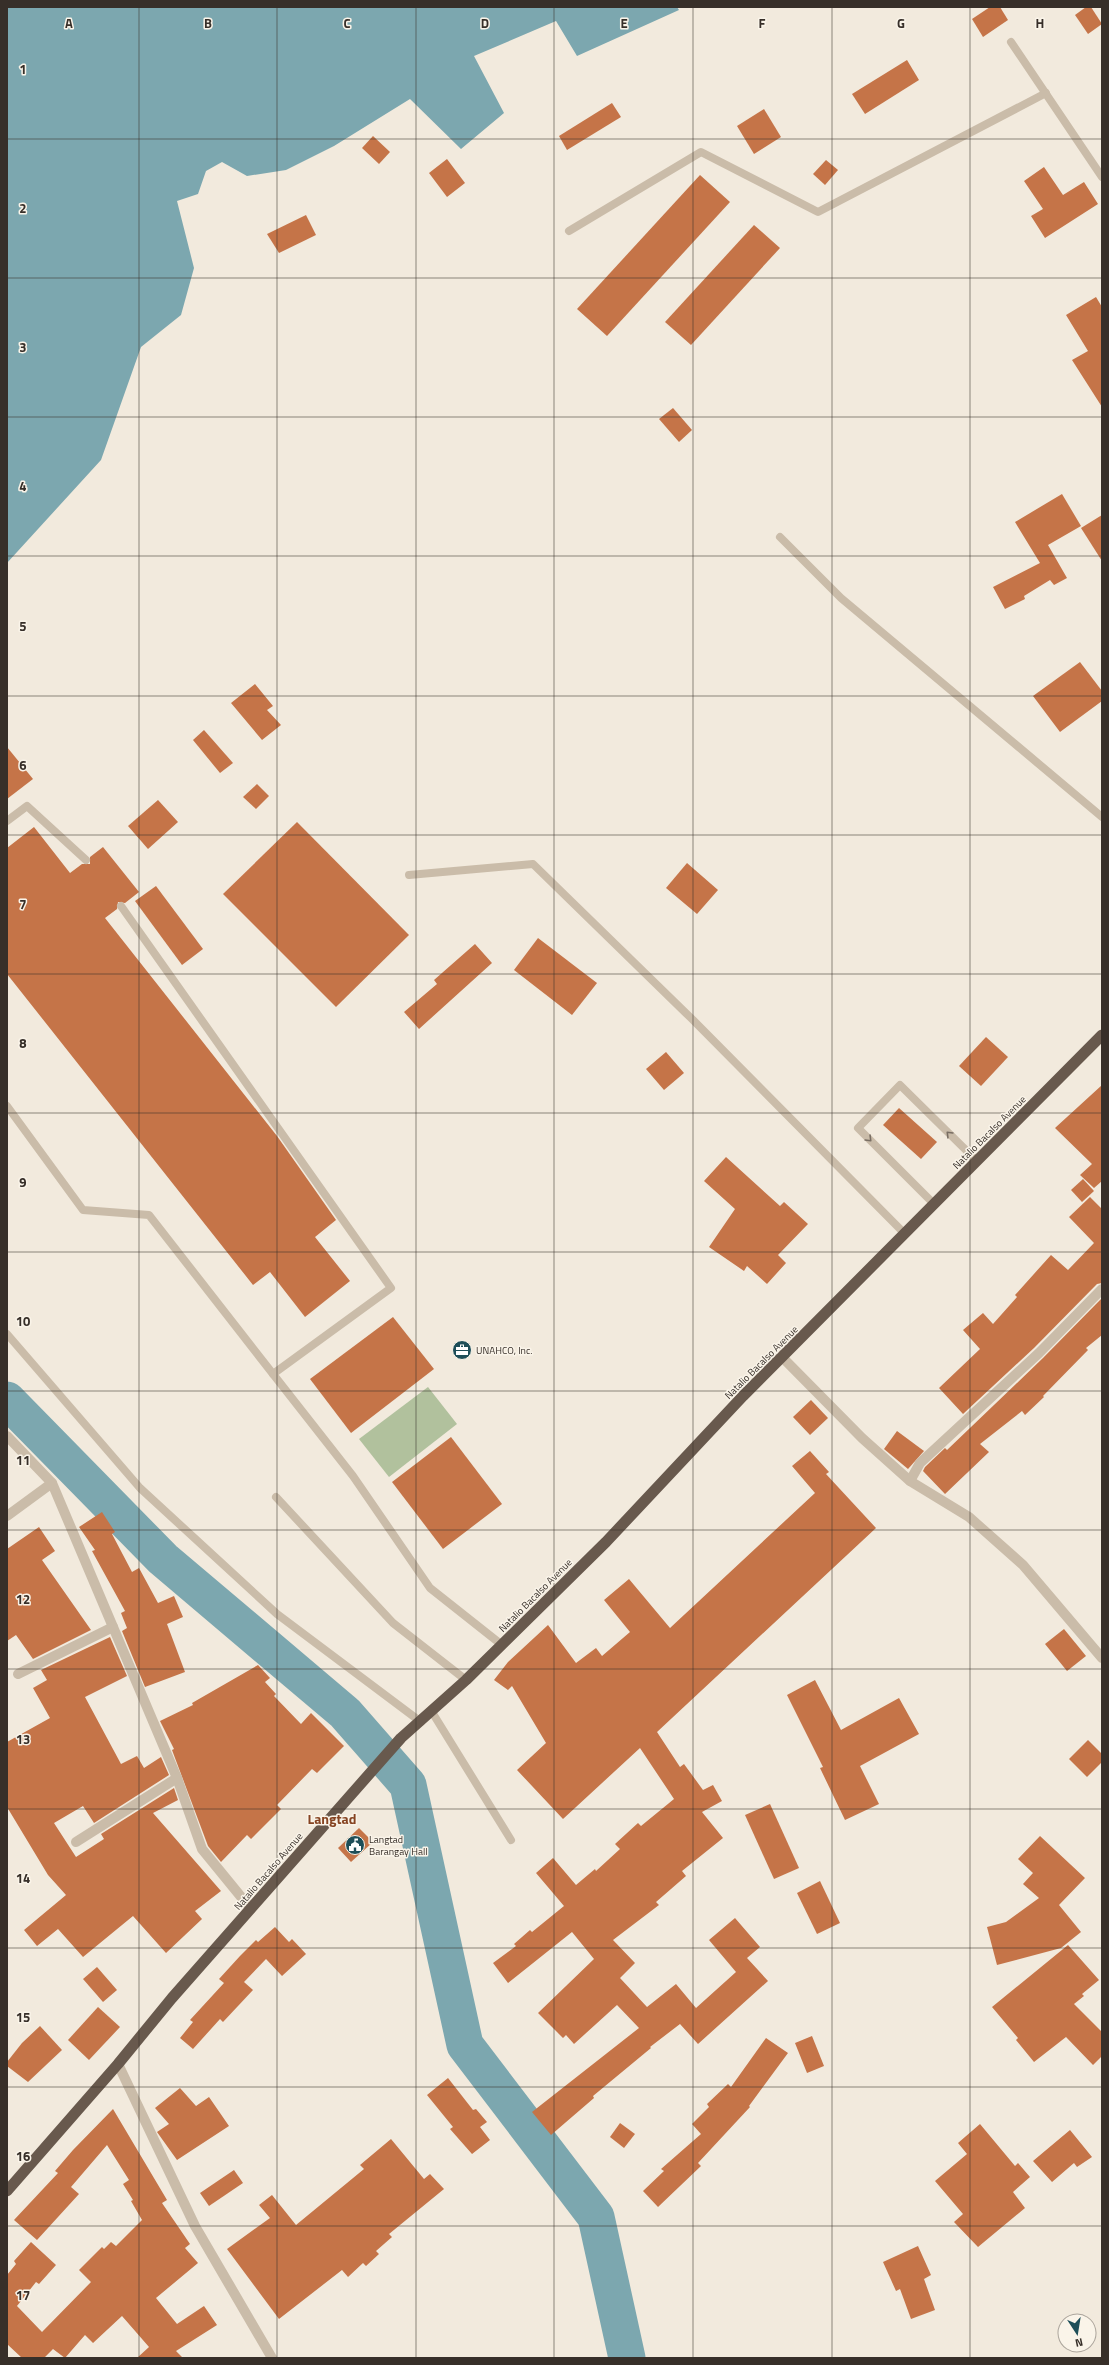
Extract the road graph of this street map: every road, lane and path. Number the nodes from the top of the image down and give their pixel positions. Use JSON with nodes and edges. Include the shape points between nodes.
{"nodes":[{"id":1,"x":1011,"y":42,"type":"dead end"},
{"id":2,"x":1046,"y":93,"type":"junction"},
{"id":3,"x":1102,"y":177,"type":"edge"},
{"id":4,"x":569,"y":231,"type":"dead end"},
{"id":5,"x":780,"y":536,"type":"dead end"},
{"id":6,"x":1102,"y":817,"type":"edge"},
{"id":7,"x":7,"y":821,"type":"edge"},
{"id":8,"x":86,"y":860,"type":"dead end"},
{"id":9,"x":409,"y":875,"type":"dead end"},
{"id":10,"x":121,"y":906,"type":"dead end"},
{"id":11,"x":1102,"y":1035,"type":"edge"},
{"id":12,"x":7,"y":1106,"type":"edge"},
{"id":13,"x":977,"y":1161,"type":"junction"},
{"id":14,"x":934,"y":1204,"type":"junction"},
{"id":15,"x":905,"y":1234,"type":"junction"},
{"id":16,"x":1102,"y":1289,"type":"edge"},
{"id":17,"x":7,"y":1334,"type":"edge"},
{"id":18,"x":782,"y":1358,"type":"junction"},
{"id":19,"x":273,"y":1374,"type":"junction"},
{"id":20,"x":7,"y":1436,"type":"edge"},
{"id":21,"x":910,"y":1481,"type":"junction"},
{"id":22,"x":52,"y":1483,"type":"junction"},
{"id":23,"x":276,"y":1497,"type":"dead end"},
{"id":24,"x":7,"y":1516,"type":"edge"},
{"id":25,"x":113,"y":1627,"type":"junction"},
{"id":26,"x":502,"y":1645,"type":"junction"},
{"id":27,"x":1102,"y":1658,"type":"edge"},
{"id":28,"x":18,"y":1674,"type":"dead end"},
{"id":29,"x":466,"y":1680,"type":"junction"},
{"id":30,"x":432,"y":1712,"type":"junction"},
{"id":31,"x":421,"y":1722,"type":"junction"},
{"id":32,"x":178,"y":1778,"type":"junction"},
{"id":33,"x":512,"y":1840,"type":"dead end"},
{"id":34,"x":76,"y":1842,"type":"dead end"},
{"id":35,"x":251,"y":1909,"type":"junction"},
{"id":36,"x":118,"y":2064,"type":"junction"},
{"id":37,"x":7,"y":2191,"type":"edge"},
{"id":38,"x":272,"y":2358,"type":"edge"}],
"edges":[{"from":1,"to":2,"type":"lane"},
{"from":2,"to":3,"type":"lane"},
{"from":2,"to":4,"type":"lane","via":[[818,212],[701,152]]},
{"from":5,"to":6,"type":"lane","via":[[852,608]]},
{"from":7,"to":8,"type":"lane","via":[[27,806]]},
{"from":9,"to":15,"type":"lane","via":[[533,864],[691,1018]]},
{"from":10,"to":19,"type":"lane","via":[[392,1288]]},
{"from":11,"to":13,"type":"highway","name":"Natalio Bacalso Avenue"},
{"from":12,"to":19,"type":"lane","via":[[83,1210],[149,1215]]},
{"from":13,"to":14,"type":"highway","name":"Natalio Bacalso Avenue"},
{"from":13,"to":14,"type":"lane","one_way":true,"via":[[900,1086],[858,1128]]},
{"from":14,"to":15,"type":"highway","name":"Natalio Bacalso Avenue"},
{"from":15,"to":18,"type":"highway","name":"Natalio Bacalso Avenue"},
{"from":16,"to":21,"type":"street","via":[[1039,1353],[920,1463]]},
{"from":17,"to":31,"type":"lane","via":[[140,1488],[277,1614]]},
{"from":18,"to":21,"type":"street","via":[[862,1438]]},
{"from":18,"to":26,"type":"highway","name":"Natalio Bacalso Avenue","via":[[606,1542]]},
{"from":19,"to":26,"type":"lane","via":[[353,1476],[430,1588]]},
{"from":20,"to":22,"type":"street"},
{"from":21,"to":27,"type":"street","via":[[969,1518],[1023,1565]]},
{"from":22,"to":24,"type":"street"},
{"from":22,"to":25,"type":"street"},
{"from":23,"to":29,"type":"lane","via":[[393,1623]]},
{"from":25,"to":28,"type":"street"},
{"from":25,"to":32,"type":"street"},
{"from":26,"to":29,"type":"highway","name":"Natalio Bacalso Avenue"},
{"from":29,"to":30,"type":"highway","name":"Natalio Bacalso Avenue"},
{"from":30,"to":31,"type":"highway","name":"Natalio Bacalso Avenue"},
{"from":30,"to":33,"type":"lane"},
{"from":31,"to":35,"type":"highway","name":"Natalio Bacalso Avenue","via":[[401,1738],[366,1775]]},
{"from":32,"to":34,"type":"street"},
{"from":32,"to":35,"type":"street","via":[[202,1849]]},
{"from":35,"to":36,"type":"highway","name":"Natalio Bacalso Avenue"},
{"from":36,"to":37,"type":"highway","name":"Natalio Bacalso Avenue"},
{"from":36,"to":38,"type":"street","via":[[195,2226]]}]}
